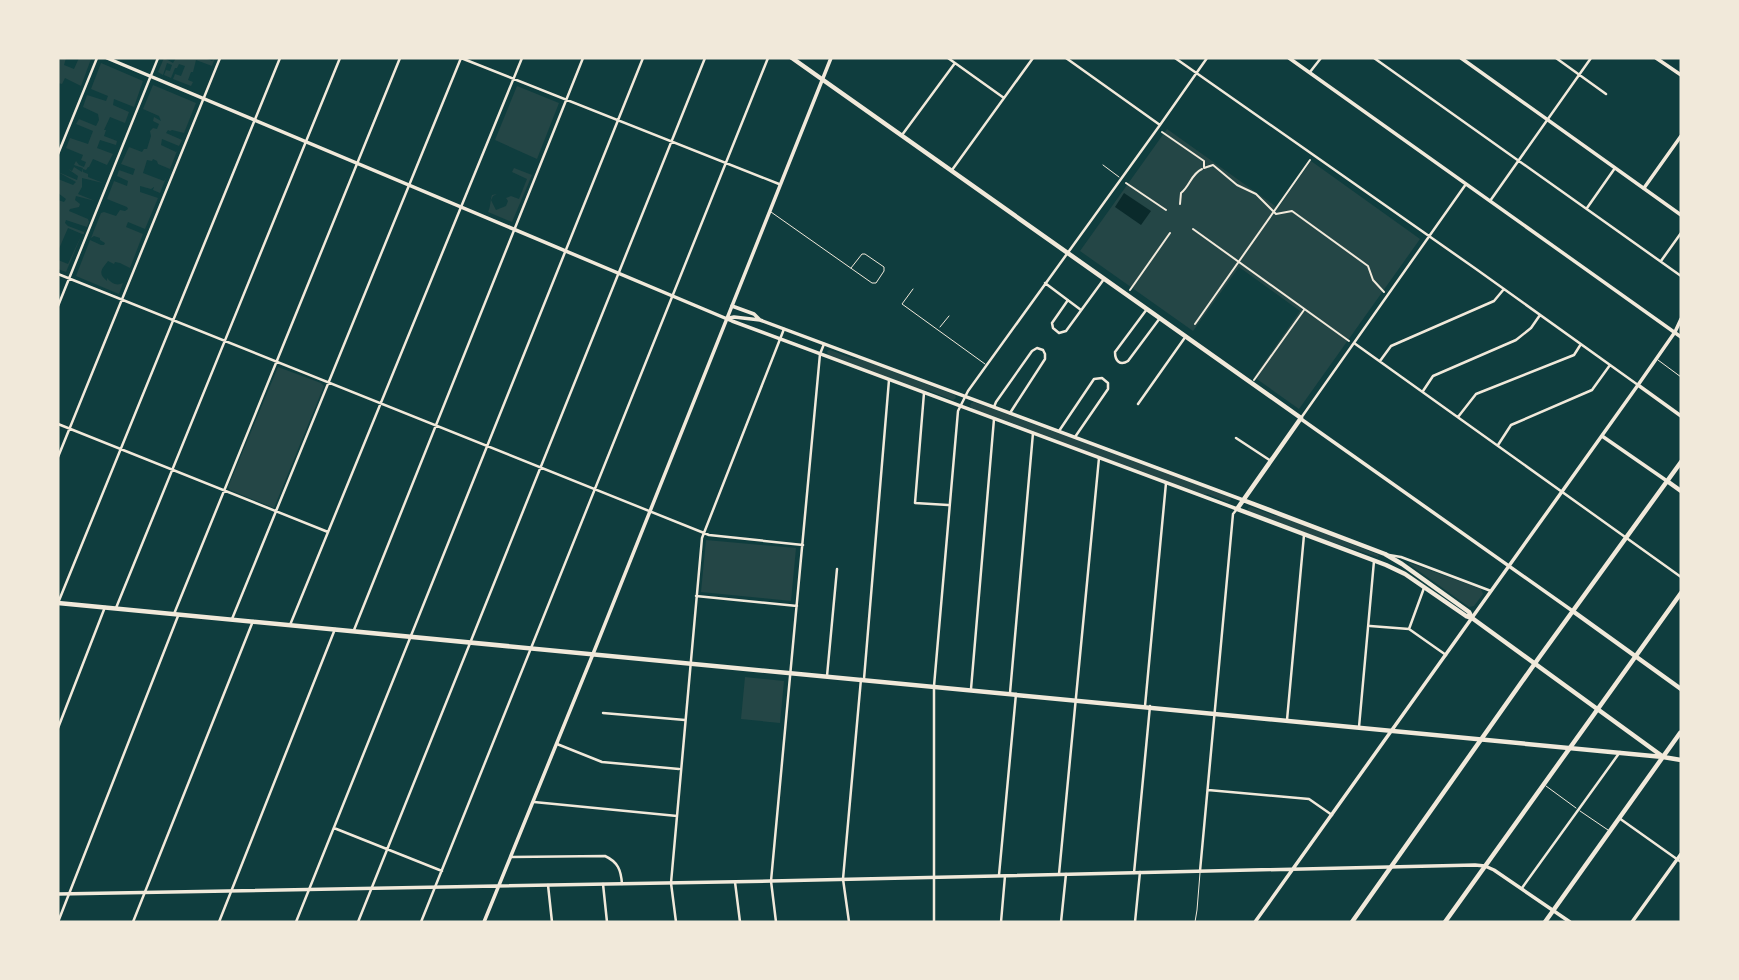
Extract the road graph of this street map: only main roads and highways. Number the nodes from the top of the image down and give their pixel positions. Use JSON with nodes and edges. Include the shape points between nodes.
{"nodes":[{"id":1,"x":792,"y":58,"type":"edge"},
{"id":2,"x":1681,"y":462,"type":"edge"},
{"id":3,"x":1667,"y":481,"type":"junction"},
{"id":4,"x":1681,"y":491,"type":"edge"},
{"id":5,"x":1243,"y":500,"type":"junction"},
{"id":6,"x":1681,"y":593,"type":"edge"},
{"id":7,"x":58,"y":603,"type":"edge"},
{"id":8,"x":1574,"y":612,"type":"junction"},
{"id":9,"x":1472,"y":618,"type":"junction"},
{"id":10,"x":1636,"y":657,"type":"junction"},
{"id":11,"x":1535,"y":663,"type":"junction"},
{"id":12,"x":1681,"y":689,"type":"edge"},
{"id":13,"x":1598,"y":710,"type":"junction"},
{"id":14,"x":1680,"y":733,"type":"edge"},
{"id":15,"x":1483,"y":739,"type":"junction"},
{"id":16,"x":1570,"y":747,"type":"junction"},
{"id":17,"x":1663,"y":757,"type":"junction"},
{"id":18,"x":1681,"y":760,"type":"edge"},
{"id":19,"x":1352,"y":922,"type":"edge"},
{"id":20,"x":1445,"y":922,"type":"edge"},
{"id":21,"x":1545,"y":922,"type":"edge"}],
"edges":[{"from":1,"to":5,"type":"main road","via":[[1301,418]]},
{"from":2,"to":3,"type":"main road"},
{"from":3,"to":4,"type":"main road"},
{"from":3,"to":8,"type":"main road"},
{"from":5,"to":9,"type":"main road","via":[[1385,554]]},
{"from":5,"to":9,"type":"main road","via":[[1237,509],[1401,572]]},
{"from":6,"to":10,"type":"main road"},
{"from":7,"to":15,"type":"main road"},
{"from":8,"to":10,"type":"main road"},
{"from":8,"to":11,"type":"main road"},
{"from":9,"to":11,"type":"main road"},
{"from":10,"to":12,"type":"main road"},
{"from":10,"to":13,"type":"main road"},
{"from":11,"to":13,"type":"main road"},
{"from":11,"to":15,"type":"main road"},
{"from":13,"to":16,"type":"main road"},
{"from":13,"to":17,"type":"main road"},
{"from":14,"to":17,"type":"main road"},
{"from":15,"to":16,"type":"main road"},
{"from":15,"to":19,"type":"main road"},
{"from":16,"to":17,"type":"main road"},
{"from":16,"to":20,"type":"main road"},
{"from":17,"to":18,"type":"main road"},
{"from":17,"to":21,"type":"main road"}]}
